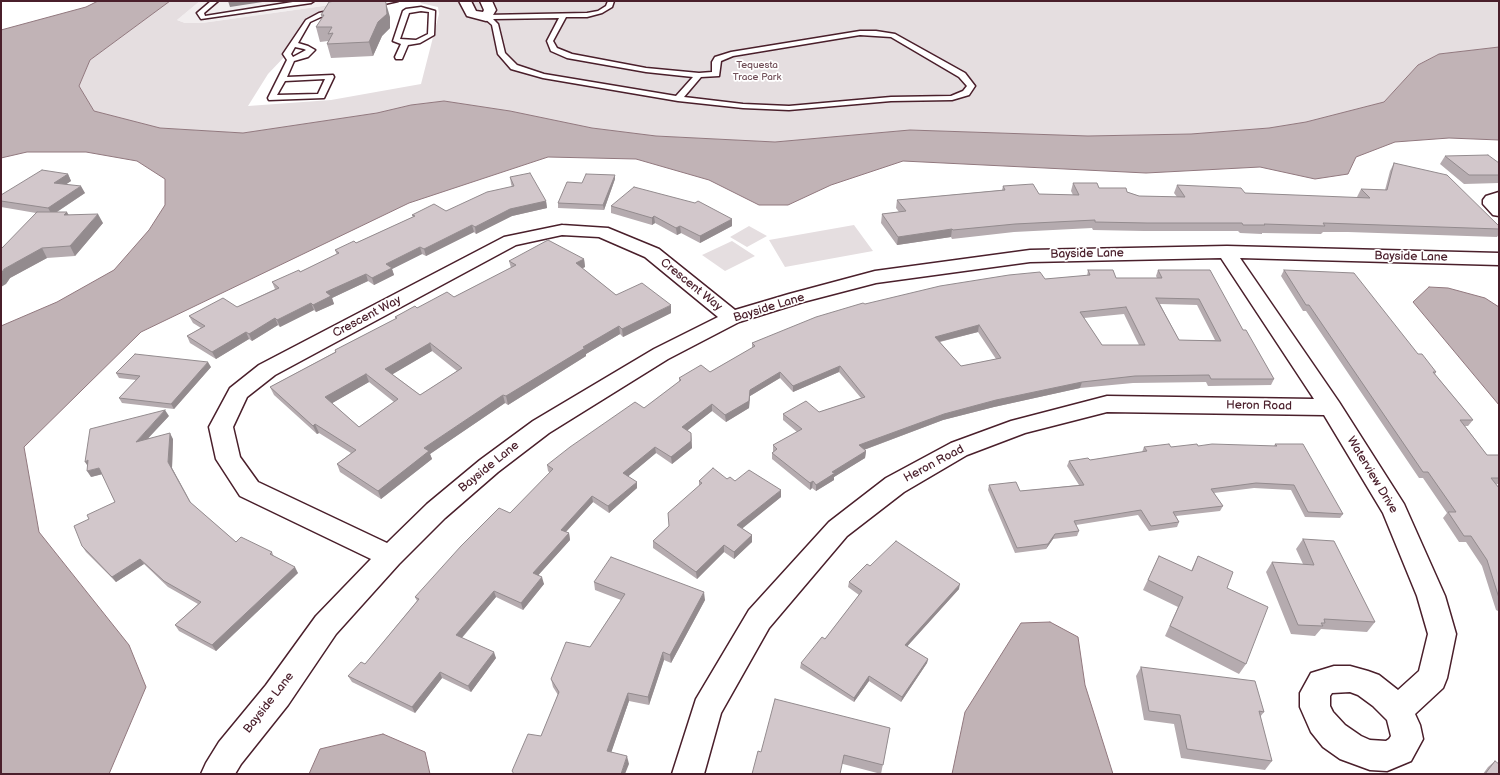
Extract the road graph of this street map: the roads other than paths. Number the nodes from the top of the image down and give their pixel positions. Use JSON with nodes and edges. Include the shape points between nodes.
{"nodes":[{"id":1,"x":215,"y":1,"type":"edge"},
{"id":2,"x":311,"y":1,"type":"edge"},
{"id":3,"x":396,"y":1,"type":"edge"},
{"id":4,"x":465,"y":1,"type":"edge"},
{"id":5,"x":486,"y":1,"type":"edge"},
{"id":6,"x":611,"y":1,"type":"edge"},
{"id":7,"x":364,"y":6,"type":"edge"},
{"id":8,"x":345,"y":10,"type":"edge"},
{"id":9,"x":406,"y":11,"type":"junction"},
{"id":10,"x":563,"y":16,"type":"junction"},
{"id":11,"x":486,"y":17,"type":"junction"},
{"id":12,"x":405,"y":43,"type":"junction"},
{"id":13,"x":293,"y":44,"type":"junction"},
{"id":14,"x":399,"y":57,"type":"dead end"},
{"id":15,"x":291,"y":60,"type":"junction"},
{"id":16,"x":699,"y":75,"type":"junction"},
{"id":17,"x":282,"y":79,"type":"junction"},
{"id":18,"x":678,"y":99,"type":"junction"},
{"id":19,"x":1499,"y":197,"type":"edge"},
{"id":20,"x":1499,"y":211,"type":"edge"},
{"id":21,"x":1227,"y":252,"type":"junction"},
{"id":22,"x":1499,"y":259,"type":"edge"},
{"id":23,"x":732,"y":318,"type":"junction"},
{"id":24,"x":1331,"y":407,"type":"junction"},
{"id":25,"x":390,"y":556,"type":"junction"},
{"id":26,"x":1398,"y":710,"type":"dead end"},
{"id":27,"x":217,"y":774,"type":"edge"},
{"id":28,"x":688,"y":774,"type":"edge"}],
"edges":[{"from":1,"to":2,"type":"lane","via":[[200,13],[203,18]]},
{"from":3,"to":7,"type":"lane"},
{"from":3,"to":9,"type":"lane"},
{"from":4,"to":11,"type":"street","via":[[470,13]]},
{"from":5,"to":11,"type":"street","via":[[490,10]]},
{"from":6,"to":10,"type":"lane","via":[[609,7],[600,12]]},
{"from":8,"to":13,"type":"lane","via":[[313,17]]},
{"from":9,"to":12,"type":"lane","via":[[396,41]]},
{"from":9,"to":12,"type":"lane","via":[[432,11],[431,35],[418,42]]},
{"from":10,"to":11,"type":"lane"},
{"from":10,"to":16,"type":"lane","via":[[550,41],[554,49],[570,56],[646,70]]},
{"from":11,"to":18,"type":"lane","via":[[495,24],[502,54],[514,67],[543,76]]},
{"from":12,"to":14,"type":"lane"},
{"from":13,"to":15,"type":"lane","via":[[287,54]]},
{"from":13,"to":15,"type":"lane","via":[[306,46],[311,50]]},
{"from":15,"to":17,"type":"lane"},
{"from":16,"to":18,"type":"lane"},
{"from":16,"to":18,"type":"lane","via":[[716,74],[718,59],[731,54],[860,33],[876,33],[893,35],[962,75],[971,86],[966,93],[952,98],[891,99],[789,108]]},
{"from":17,"to":17,"type":"lane","via":[[272,98],[321,96],[330,77]]},
{"from":19,"to":20,"type":"street","via":[[1492,200],[1492,204]]},
{"from":21,"to":22,"type":"street","name":"Bayside Lane"},
{"from":21,"to":23,"type":"street","name":"Bayside Lane","via":[[1030,256],[956,265],[875,277]]},
{"from":21,"to":24,"type":"street","name":"Waterview Drive"},
{"from":23,"to":25,"type":"street","name":"Bayside Lane","via":[[661,354],[541,427],[442,506]]},
{"from":23,"to":25,"type":"street","name":"Crescent Way","via":[[652,253],[602,232],[562,230],[510,241],[267,370],[238,393],[221,427],[228,459],[249,489]]},
{"from":24,"to":26,"type":"street","name":"Waterview Drive","via":[[1395,511],[1431,596],[1442,634],[1432,678]]},
{"from":24,"to":28,"type":"street","name":"Heron Road","via":[[1107,404],[1019,426],[960,449],[895,485],[838,529],[759,619],[707,709]]},
{"from":25,"to":27,"type":"street","name":"Bayside Lane","via":[[326,625]]}]}
